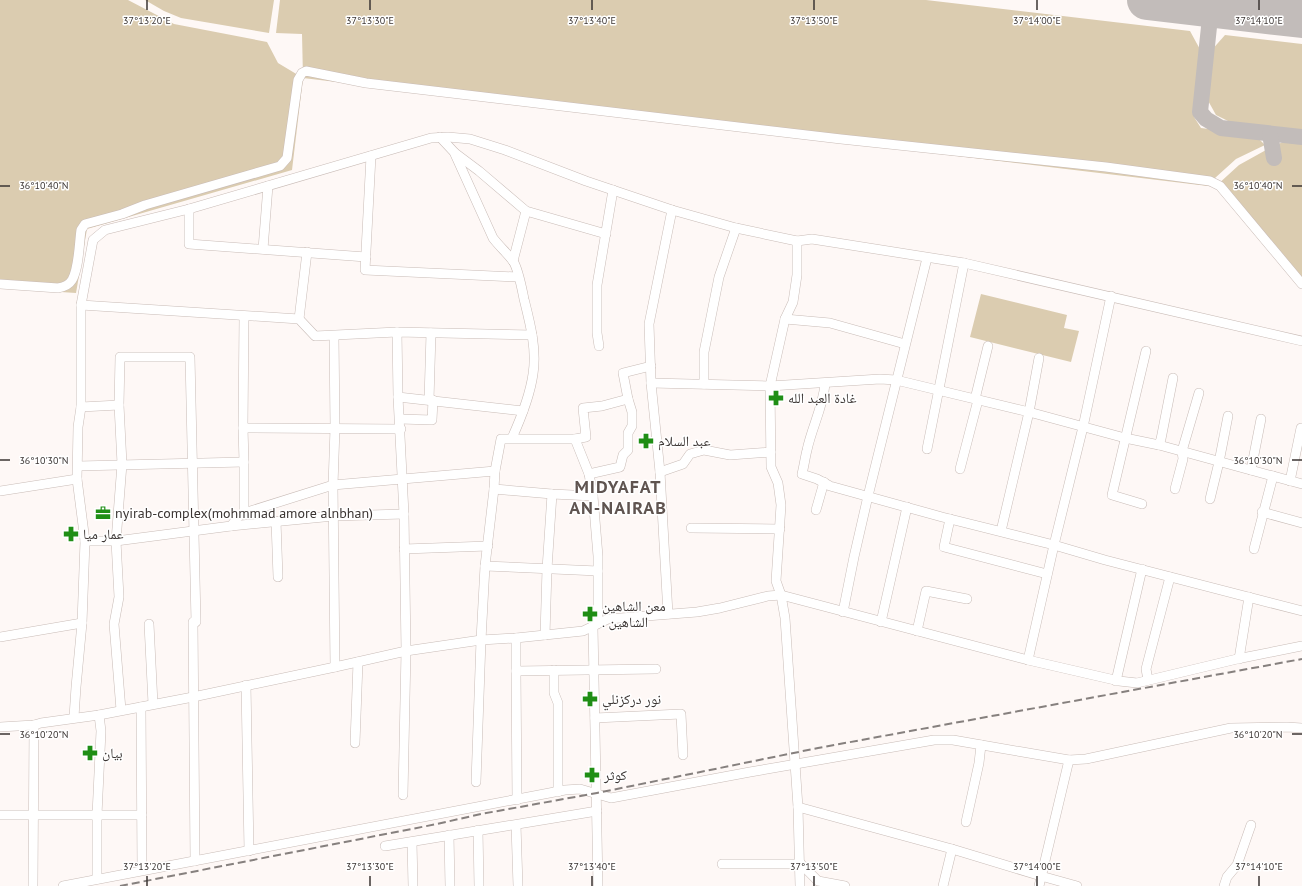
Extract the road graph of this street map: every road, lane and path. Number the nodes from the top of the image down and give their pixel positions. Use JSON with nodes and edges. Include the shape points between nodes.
{"nodes":[{"id":1,"x":440,"y":137,"type":"junction"},
{"id":2,"x":454,"y":152,"type":"junction"},
{"id":3,"x":371,"y":156,"type":"junction"},
{"id":4,"x":268,"y":186,"type":"junction"},
{"id":5,"x":613,"y":190,"type":"junction"},
{"id":6,"x":189,"y":209,"type":"junction"},
{"id":7,"x":672,"y":210,"type":"junction"},
{"id":8,"x":526,"y":211,"type":"junction"},
{"id":9,"x":736,"y":228,"type":"junction"},
{"id":10,"x":606,"y":234,"type":"junction"},
{"id":11,"x":797,"y":241,"type":"junction"},
{"id":12,"x":263,"y":249,"type":"junction"},
{"id":13,"x":307,"y":252,"type":"junction"},
{"id":14,"x":366,"y":256,"type":"junction"},
{"id":15,"x":927,"y":258,"type":"junction"},
{"id":16,"x":513,"y":262,"type":"junction"},
{"id":17,"x":964,"y":263,"type":"junction"},
{"id":18,"x":518,"y":277,"type":"junction"},
{"id":19,"x":0,"y":284,"type":"edge"},
{"id":20,"x":1302,"y":284,"type":"edge"},
{"id":21,"x":1111,"y":296,"type":"junction"},
{"id":22,"x":81,"y":305,"type":"junction"},
{"id":23,"x":244,"y":316,"type":"junction"},
{"id":24,"x":299,"y":319,"type":"junction"},
{"id":25,"x":785,"y":319,"type":"junction"},
{"id":26,"x":397,"y":332,"type":"junction"},
{"id":27,"x":431,"y":333,"type":"junction"},
{"id":28,"x":532,"y":335,"type":"junction"},
{"id":29,"x":334,"y":336,"type":"junction"},
{"id":30,"x":1302,"y":341,"type":"edge"},
{"id":31,"x":906,"y":344,"type":"junction"},
{"id":32,"x":599,"y":346,"type":"dead end"},
{"id":33,"x":988,"y":346,"type":"dead end"},
{"id":34,"x":1146,"y":351,"type":"dead end"},
{"id":35,"x":1039,"y":358,"type":"dead end"},
{"id":36,"x":651,"y":366,"type":"junction"},
{"id":37,"x":1174,"y":378,"type":"dead end"},
{"id":38,"x":896,"y":380,"type":"junction"},
{"id":39,"x":651,"y":382,"type":"junction"},
{"id":40,"x":704,"y":384,"type":"junction"},
{"id":41,"x":825,"y":384,"type":"junction"},
{"id":42,"x":770,"y":386,"type":"junction"},
{"id":43,"x":939,"y":391,"type":"junction"},
{"id":44,"x":1198,"y":393,"type":"dead end"},
{"id":45,"x":398,"y":397,"type":"junction"},
{"id":46,"x":628,"y":399,"type":"junction"},
{"id":47,"x":976,"y":399,"type":"junction"},
{"id":48,"x":431,"y":400,"type":"junction"},
{"id":49,"x":119,"y":405,"type":"junction"},
{"id":50,"x":81,"y":407,"type":"junction"},
{"id":51,"x":523,"y":411,"type":"junction"},
{"id":52,"x":1029,"y":412,"type":"junction"},
{"id":53,"x":1228,"y":416,"type":"dead end"},
{"id":54,"x":400,"y":419,"type":"junction"},
{"id":55,"x":1261,"y":419,"type":"dead end"},
{"id":56,"x":1083,"y":427,"type":"junction"},
{"id":57,"x":243,"y":428,"type":"junction"},
{"id":58,"x":335,"y":428,"type":"junction"},
{"id":59,"x":1302,"y":428,"type":"edge"},
{"id":60,"x":400,"y":429,"type":"junction"},
{"id":61,"x":512,"y":438,"type":"junction"},
{"id":62,"x":1125,"y":438,"type":"junction"},
{"id":63,"x":575,"y":439,"type":"junction"},
{"id":64,"x":1158,"y":445,"type":"junction"},
{"id":65,"x":927,"y":449,"type":"dead end"},
{"id":66,"x":1182,"y":451,"type":"junction"},
{"id":67,"x":770,"y":452,"type":"junction"},
{"id":68,"x":244,"y":462,"type":"junction"},
{"id":69,"x":1219,"y":462,"type":"junction"},
{"id":70,"x":193,"y":463,"type":"junction"},
{"id":71,"x":122,"y":464,"type":"junction"},
{"id":72,"x":78,"y":466,"type":"junction"},
{"id":73,"x":960,"y":468,"type":"dead end"},
{"id":74,"x":1251,"y":470,"type":"junction"},
{"id":75,"x":495,"y":471,"type":"junction"},
{"id":76,"x":660,"y":472,"type":"junction"},
{"id":77,"x":589,"y":474,"type":"junction"},
{"id":78,"x":1273,"y":476,"type":"junction"},
{"id":79,"x":77,"y":479,"type":"junction"},
{"id":80,"x":402,"y":479,"type":"junction"},
{"id":81,"x":1290,"y":481,"type":"junction"},
{"id":82,"x":824,"y":482,"type":"junction"},
{"id":83,"x":1302,"y":484,"type":"edge"},
{"id":84,"x":333,"y":485,"type":"junction"},
{"id":85,"x":494,"y":489,"type":"junction"},
{"id":86,"x":1176,"y":489,"type":"dead end"},
{"id":87,"x":0,"y":491,"type":"edge"},
{"id":88,"x":552,"y":494,"type":"junction"},
{"id":89,"x":593,"y":496,"type":"junction"},
{"id":90,"x":868,"y":496,"type":"junction"},
{"id":91,"x":1210,"y":499,"type":"dead end"},
{"id":92,"x":1142,"y":504,"type":"dead end"},
{"id":93,"x":907,"y":507,"type":"junction"},
{"id":94,"x":816,"y":510,"type":"dead end"},
{"id":95,"x":1262,"y":512,"type":"junction"},
{"id":96,"x":244,"y":513,"type":"junction"},
{"id":97,"x":404,"y":514,"type":"junction"},
{"id":98,"x":334,"y":516,"type":"junction"},
{"id":99,"x":950,"y":519,"type":"junction"},
{"id":100,"x":1302,"y":521,"type":"edge"},
{"id":101,"x":276,"y":522,"type":"junction"},
{"id":102,"x":231,"y":526,"type":"junction"},
{"id":103,"x":691,"y":528,"type":"dead end"},
{"id":104,"x":780,"y":529,"type":"junction"},
{"id":105,"x":194,"y":530,"type":"junction"},
{"id":106,"x":1002,"y":531,"type":"junction"},
{"id":107,"x":85,"y":541,"type":"junction"},
{"id":108,"x":116,"y":541,"type":"junction"},
{"id":109,"x":1054,"y":545,"type":"junction"},
{"id":110,"x":488,"y":546,"type":"junction"},
{"id":111,"x":404,"y":549,"type":"junction"},
{"id":112,"x":1254,"y":549,"type":"dead end"},
{"id":113,"x":485,"y":566,"type":"junction"},
{"id":114,"x":547,"y":569,"type":"junction"},
{"id":115,"x":1142,"y":569,"type":"junction"},
{"id":116,"x":598,"y":571,"type":"junction"},
{"id":117,"x":1048,"y":574,"type":"junction"},
{"id":118,"x":278,"y":577,"type":"dead end"},
{"id":119,"x":1170,"y":577,"type":"junction"},
{"id":120,"x":781,"y":595,"type":"junction"},
{"id":121,"x":1249,"y":597,"type":"junction"},
{"id":122,"x":967,"y":599,"type":"dead end"},
{"id":123,"x":1302,"y":611,"type":"edge"},
{"id":124,"x":843,"y":612,"type":"junction"},
{"id":125,"x":668,"y":614,"type":"junction"},
{"id":126,"x":881,"y":622,"type":"junction"},
{"id":127,"x":82,"y":623,"type":"junction"},
{"id":128,"x":149,"y":624,"type":"dead end"},
{"id":129,"x":596,"y":625,"type":"junction"},
{"id":130,"x":917,"y":631,"type":"junction"},
{"id":131,"x":545,"y":635,"type":"junction"},
{"id":132,"x":0,"y":636,"type":"edge"},
{"id":133,"x":516,"y":638,"type":"junction"},
{"id":134,"x":481,"y":640,"type":"junction"},
{"id":135,"x":1302,"y":646,"type":"edge"},
{"id":136,"x":406,"y":650,"type":"junction"},
{"id":137,"x":1239,"y":659,"type":"junction"},
{"id":138,"x":1028,"y":660,"type":"junction"},
{"id":139,"x":358,"y":662,"type":"junction"},
{"id":140,"x":335,"y":667,"type":"junction"},
{"id":141,"x":554,"y":670,"type":"junction"},
{"id":142,"x":594,"y":670,"type":"junction"},
{"id":143,"x":656,"y":670,"type":"dead end"},
{"id":144,"x":516,"y":671,"type":"junction"},
{"id":145,"x":1148,"y":680,"type":"junction"},
{"id":146,"x":1116,"y":681,"type":"junction"},
{"id":147,"x":246,"y":685,"type":"junction"},
{"id":148,"x":193,"y":697,"type":"junction"},
{"id":149,"x":153,"y":704,"type":"junction"},
{"id":150,"x":141,"y":707,"type":"junction"},
{"id":151,"x":121,"y":710,"type":"junction"},
{"id":152,"x":99,"y":715,"type":"junction"},
{"id":153,"x":74,"y":717,"type":"junction"},
{"id":154,"x":595,"y":718,"type":"junction"},
{"id":155,"x":34,"y":725,"type":"junction"},
{"id":156,"x":0,"y":727,"type":"edge"},
{"id":157,"x":1302,"y":728,"type":"edge"},
{"id":158,"x":355,"y":742,"type":"dead end"},
{"id":159,"x":981,"y":745,"type":"junction"},
{"id":160,"x":683,"y":755,"type":"dead end"},
{"id":161,"x":1068,"y":760,"type":"junction"},
{"id":162,"x":794,"y":764,"type":"junction"},
{"id":163,"x":476,"y":782,"type":"dead end"},
{"id":164,"x":558,"y":792,"type":"junction"},
{"id":165,"x":597,"y":793,"type":"junction"},
{"id":166,"x":403,"y":795,"type":"dead end"},
{"id":167,"x":517,"y":800,"type":"junction"},
{"id":168,"x":798,"y":808,"type":"junction"},
{"id":169,"x":597,"y":811,"type":"junction"},
{"id":170,"x":32,"y":814,"type":"junction"},
{"id":171,"x":0,"y":815,"type":"edge"},
{"id":172,"x":97,"y":815,"type":"junction"},
{"id":173,"x":142,"y":815,"type":"junction"},
{"id":174,"x":966,"y":822,"type":"dead end"},
{"id":175,"x":516,"y":825,"type":"junction"},
{"id":176,"x":1251,"y":825,"type":"dead end"},
{"id":177,"x":478,"y":830,"type":"junction"},
{"id":178,"x":449,"y":835,"type":"junction"},
{"id":179,"x":412,"y":842,"type":"junction"},
{"id":180,"x":385,"y":846,"type":"dead end"},
{"id":181,"x":952,"y":849,"type":"junction"},
{"id":182,"x":249,"y":851,"type":"junction"},
{"id":183,"x":195,"y":861,"type":"junction"},
{"id":184,"x":799,"y":863,"type":"junction"},
{"id":185,"x":722,"y":864,"type":"dead end"},
{"id":186,"x":142,"y":870,"type":"junction"},
{"id":187,"x":1041,"y":876,"type":"junction"},
{"id":188,"x":97,"y":879,"type":"junction"},
{"id":189,"x":819,"y":884,"type":"edge"},
{"id":190,"x":33,"y":886,"type":"edge"},
{"id":191,"x":63,"y":886,"type":"edge"},
{"id":192,"x":413,"y":886,"type":"edge"},
{"id":193,"x":450,"y":886,"type":"edge"},
{"id":194,"x":479,"y":886,"type":"edge"},
{"id":195,"x":518,"y":886,"type":"edge"},
{"id":196,"x":598,"y":886,"type":"edge"},
{"id":197,"x":800,"y":886,"type":"edge"},
{"id":198,"x":845,"y":886,"type":"edge"},
{"id":199,"x":942,"y":886,"type":"edge"},
{"id":200,"x":1039,"y":886,"type":"edge"},
{"id":201,"x":1077,"y":886,"type":"edge"},
{"id":202,"x":1224,"y":886,"type":"edge"}],
"edges":[{"from":1,"to":2,"type":"street"},
{"from":1,"to":3,"type":"street"},
{"from":1,"to":5,"type":"street","via":[[470,139]]},
{"from":2,"to":8,"type":"street"},
{"from":2,"to":16,"type":"street","via":[[493,238]]},
{"from":3,"to":4,"type":"street"},
{"from":3,"to":14,"type":"street"},
{"from":4,"to":6,"type":"street"},
{"from":4,"to":12,"type":"street"},
{"from":5,"to":7,"type":"street"},
{"from":5,"to":10,"type":"street"},
{"from":6,"to":12,"type":"street","via":[[189,244]]},
{"from":6,"to":22,"type":"street","via":[[105,230],[93,240]]},
{"from":7,"to":9,"type":"street"},
{"from":7,"to":36,"type":"street","via":[[649,324]]},
{"from":8,"to":10,"type":"street"},
{"from":8,"to":16,"type":"street"},
{"from":9,"to":11,"type":"street"},
{"from":9,"to":40,"type":"street","via":[[719,277],[704,352]]},
{"from":10,"to":32,"type":"street","via":[[597,285]]},
{"from":11,"to":15,"type":"street","via":[[812,239]]},
{"from":11,"to":25,"type":"street","via":[[797,274],[793,302]]},
{"from":12,"to":13,"type":"street"},
{"from":13,"to":14,"type":"street"},
{"from":13,"to":24,"type":"street"},
{"from":14,"to":18,"type":"street","via":[[365,270]]},
{"from":15,"to":17,"type":"street"},
{"from":15,"to":31,"type":"street"},
{"from":16,"to":18,"type":"street"},
{"from":17,"to":21,"type":"street"},
{"from":17,"to":43,"type":"street"},
{"from":18,"to":28,"type":"street"},
{"from":19,"to":20,"type":"street","via":[[58,288],[66,286],[74,273],[81,230],[85,224],[280,166],[287,158],[298,80],[306,71],[366,83],[1210,181],[1220,186]]},
{"from":21,"to":30,"type":"street"},
{"from":21,"to":56,"type":"street"},
{"from":22,"to":23,"type":"street"},
{"from":22,"to":50,"type":"street"},
{"from":23,"to":24,"type":"street"},
{"from":23,"to":57,"type":"street"},
{"from":24,"to":29,"type":"street","via":[[315,336]]},
{"from":25,"to":31,"type":"street","via":[[830,323]]},
{"from":25,"to":42,"type":"street"},
{"from":26,"to":27,"type":"street"},
{"from":26,"to":29,"type":"street"},
{"from":26,"to":45,"type":"street"},
{"from":27,"to":28,"type":"street"},
{"from":27,"to":48,"type":"street"},
{"from":28,"to":51,"type":"street","via":[[533,374]]},
{"from":29,"to":58,"type":"street"},
{"from":31,"to":38,"type":"street"},
{"from":33,"to":47,"type":"street"},
{"from":34,"to":62,"type":"street"},
{"from":35,"to":52,"type":"street"},
{"from":36,"to":39,"type":"street"},
{"from":36,"to":46,"type":"street","via":[[623,373]]},
{"from":37,"to":64,"type":"street"},
{"from":38,"to":41,"type":"street"},
{"from":38,"to":43,"type":"street"},
{"from":38,"to":90,"type":"street"},
{"from":39,"to":40,"type":"street"},
{"from":39,"to":76,"type":"street"},
{"from":40,"to":42,"type":"street"},
{"from":41,"to":42,"type":"street"},
{"from":41,"to":82,"type":"street","via":[[802,474]]},
{"from":42,"to":67,"type":"street"},
{"from":43,"to":47,"type":"street"},
{"from":43,"to":65,"type":"street"},
{"from":44,"to":66,"type":"street"},
{"from":45,"to":48,"type":"street"},
{"from":45,"to":54,"type":"street"},
{"from":46,"to":63,"type":"street","via":[[583,408],[586,437]]},
{"from":46,"to":77,"type":"street","via":[[632,408],[632,426],[628,433],[628,450],[623,454],[620,467]]},
{"from":47,"to":52,"type":"street"},
{"from":47,"to":73,"type":"street"},
{"from":48,"to":51,"type":"street"},
{"from":48,"to":54,"type":"street","via":[[432,420]]},
{"from":49,"to":50,"type":"street"},
{"from":49,"to":70,"type":"street","via":[[120,357],[190,357]]},
{"from":49,"to":71,"type":"street"},
{"from":50,"to":72,"type":"street"},
{"from":51,"to":61,"type":"street"},
{"from":52,"to":56,"type":"street"},
{"from":52,"to":106,"type":"street"},
{"from":53,"to":69,"type":"street"},
{"from":54,"to":60,"type":"street"},
{"from":55,"to":74,"type":"street"},
{"from":56,"to":62,"type":"street"},
{"from":56,"to":109,"type":"street"},
{"from":57,"to":58,"type":"street"},
{"from":57,"to":68,"type":"street"},
{"from":58,"to":60,"type":"street"},
{"from":58,"to":84,"type":"street"},
{"from":59,"to":81,"type":"street"},
{"from":60,"to":80,"type":"street"},
{"from":61,"to":63,"type":"street"},
{"from":61,"to":75,"type":"street","via":[[502,439]]},
{"from":62,"to":64,"type":"street"},
{"from":62,"to":92,"type":"street","via":[[1112,496]]},
{"from":63,"to":77,"type":"street"},
{"from":64,"to":66,"type":"street"},
{"from":66,"to":69,"type":"street"},
{"from":66,"to":86,"type":"street","via":[[1183,459]]},
{"from":67,"to":76,"type":"street","via":[[730,455],[704,450],[690,454],[682,464]]},
{"from":67,"to":104,"type":"street","via":[[771,467],[780,492]]},
{"from":68,"to":70,"type":"street"},
{"from":68,"to":96,"type":"street"},
{"from":69,"to":74,"type":"street"},
{"from":69,"to":91,"type":"street"},
{"from":70,"to":71,"type":"street"},
{"from":70,"to":105,"type":"street"},
{"from":71,"to":72,"type":"street"},
{"from":71,"to":108,"type":"street"},
{"from":72,"to":79,"type":"street"},
{"from":74,"to":78,"type":"street"},
{"from":75,"to":80,"type":"street"},
{"from":75,"to":85,"type":"street"},
{"from":76,"to":125,"type":"street"},
{"from":77,"to":89,"type":"street"},
{"from":78,"to":81,"type":"street"},
{"from":78,"to":95,"type":"street"},
{"from":79,"to":87,"type":"street"},
{"from":79,"to":107,"type":"street"},
{"from":80,"to":84,"type":"street"},
{"from":80,"to":97,"type":"street"},
{"from":81,"to":83,"type":"street"},
{"from":82,"to":90,"type":"street"},
{"from":82,"to":94,"type":"street"},
{"from":84,"to":96,"type":"street"},
{"from":84,"to":98,"type":"street"},
{"from":85,"to":88,"type":"street"},
{"from":85,"to":110,"type":"street"},
{"from":88,"to":89,"type":"street"},
{"from":88,"to":114,"type":"street"},
{"from":89,"to":116,"type":"street"},
{"from":90,"to":93,"type":"street"},
{"from":90,"to":124,"type":"street"},
{"from":93,"to":99,"type":"street"},
{"from":93,"to":126,"type":"street"},
{"from":95,"to":100,"type":"street"},
{"from":95,"to":112,"type":"street"},
{"from":96,"to":102,"type":"street"},
{"from":97,"to":98,"type":"street"},
{"from":97,"to":111,"type":"street"},
{"from":98,"to":101,"type":"street"},
{"from":98,"to":140,"type":"street"},
{"from":99,"to":106,"type":"street"},
{"from":99,"to":117,"type":"street","via":[[944,547]]},
{"from":101,"to":102,"type":"street"},
{"from":101,"to":118,"type":"street"},
{"from":102,"to":105,"type":"street"},
{"from":103,"to":104,"type":"street"},
{"from":104,"to":120,"type":"street","via":[[776,582]]},
{"from":105,"to":108,"type":"street"},
{"from":105,"to":148,"type":"street"},
{"from":106,"to":109,"type":"street"},
{"from":107,"to":108,"type":"street"},
{"from":107,"to":127,"type":"street"},
{"from":108,"to":151,"type":"street","via":[[119,598],[114,624]]},
{"from":109,"to":115,"type":"street"},
{"from":109,"to":117,"type":"street"},
{"from":110,"to":111,"type":"street"},
{"from":110,"to":113,"type":"street"},
{"from":111,"to":136,"type":"street"},
{"from":113,"to":114,"type":"street"},
{"from":113,"to":134,"type":"street"},
{"from":114,"to":116,"type":"street"},
{"from":114,"to":131,"type":"street"},
{"from":115,"to":119,"type":"street"},
{"from":115,"to":146,"type":"street"},
{"from":116,"to":129,"type":"street"},
{"from":117,"to":138,"type":"street"},
{"from":119,"to":121,"type":"street"},
{"from":119,"to":145,"type":"street","via":[[1146,669]]},
{"from":120,"to":124,"type":"street"},
{"from":120,"to":125,"type":"street","via":[[720,608]]},
{"from":120,"to":162,"type":"street","via":[[785,618]]},
{"from":121,"to":123,"type":"street"},
{"from":121,"to":137,"type":"street"},
{"from":122,"to":130,"type":"street","via":[[926,591]]},
{"from":124,"to":126,"type":"street"},
{"from":125,"to":129,"type":"street","via":[[608,620]]},
{"from":126,"to":130,"type":"street"},
{"from":127,"to":132,"type":"street"},
{"from":127,"to":153,"type":"street"},
{"from":128,"to":149,"type":"street"},
{"from":129,"to":131,"type":"street","via":[[583,631]]},
{"from":129,"to":142,"type":"street"},
{"from":130,"to":138,"type":"street"},
{"from":131,"to":133,"type":"street"},
{"from":133,"to":134,"type":"street"},
{"from":133,"to":144,"type":"street"},
{"from":134,"to":136,"type":"street"},
{"from":134,"to":163,"type":"street"},
{"from":135,"to":137,"type":"street"},
{"from":136,"to":139,"type":"street"},
{"from":136,"to":166,"type":"street"},
{"from":137,"to":145,"type":"street"},
{"from":138,"to":146,"type":"street"},
{"from":139,"to":140,"type":"street"},
{"from":139,"to":158,"type":"street"},
{"from":140,"to":147,"type":"street"},
{"from":141,"to":142,"type":"street"},
{"from":141,"to":144,"type":"street"},
{"from":141,"to":164,"type":"street","via":[[554,693],[558,703]]},
{"from":142,"to":143,"type":"street"},
{"from":142,"to":154,"type":"street"},
{"from":144,"to":167,"type":"street"},
{"from":145,"to":146,"type":"street","via":[[1137,683]]},
{"from":147,"to":148,"type":"street"},
{"from":147,"to":182,"type":"street"},
{"from":148,"to":149,"type":"street"},
{"from":148,"to":183,"type":"street"},
{"from":149,"to":150,"type":"street"},
{"from":150,"to":151,"type":"street"},
{"from":150,"to":173,"type":"street"},
{"from":151,"to":152,"type":"street"},
{"from":152,"to":153,"type":"street"},
{"from":152,"to":172,"type":"street","via":[[101,731]]},
{"from":153,"to":155,"type":"street"},
{"from":154,"to":160,"type":"street","via":[[681,714]]},
{"from":154,"to":165,"type":"street"},
{"from":155,"to":156,"type":"street"},
{"from":155,"to":170,"type":"street"},
{"from":157,"to":161,"type":"street","via":[[1231,728],[1086,759]]},
{"from":159,"to":161,"type":"street"},
{"from":159,"to":162,"type":"street","via":[[953,740],[934,740]]},
{"from":159,"to":174,"type":"street"},
{"from":161,"to":187,"type":"street"},
{"from":162,"to":165,"type":"street","via":[[611,798]]},
{"from":162,"to":168,"type":"street"},
{"from":164,"to":165,"type":"street","via":[[580,789]]},
{"from":164,"to":167,"type":"street"},
{"from":165,"to":169,"type":"street"},
{"from":167,"to":182,"type":"street"},
{"from":168,"to":181,"type":"street"},
{"from":168,"to":184,"type":"street"},
{"from":169,"to":175,"type":"street"},
{"from":169,"to":196,"type":"street"},
{"from":170,"to":171,"type":"street"},
{"from":170,"to":172,"type":"street"},
{"from":170,"to":190,"type":"street"},
{"from":172,"to":173,"type":"street"},
{"from":172,"to":188,"type":"street"},
{"from":173,"to":186,"type":"street"},
{"from":175,"to":177,"type":"street"},
{"from":175,"to":195,"type":"street"},
{"from":176,"to":202,"type":"street","via":[[1237,865],[1227,877]]},
{"from":177,"to":178,"type":"street"},
{"from":177,"to":194,"type":"street"},
{"from":178,"to":179,"type":"street"},
{"from":178,"to":193,"type":"street"},
{"from":179,"to":180,"type":"street"},
{"from":179,"to":192,"type":"street"},
{"from":181,"to":187,"type":"street"},
{"from":181,"to":199,"type":"street"},
{"from":182,"to":183,"type":"street"},
{"from":183,"to":186,"type":"street"},
{"from":184,"to":185,"type":"street"},
{"from":184,"to":189,"type":"street"},
{"from":184,"to":197,"type":"street"},
{"from":186,"to":188,"type":"street"},
{"from":187,"to":200,"type":"street"},
{"from":187,"to":201,"type":"street"},
{"from":188,"to":191,"type":"street"},
{"from":189,"to":198,"type":"street"}]}
